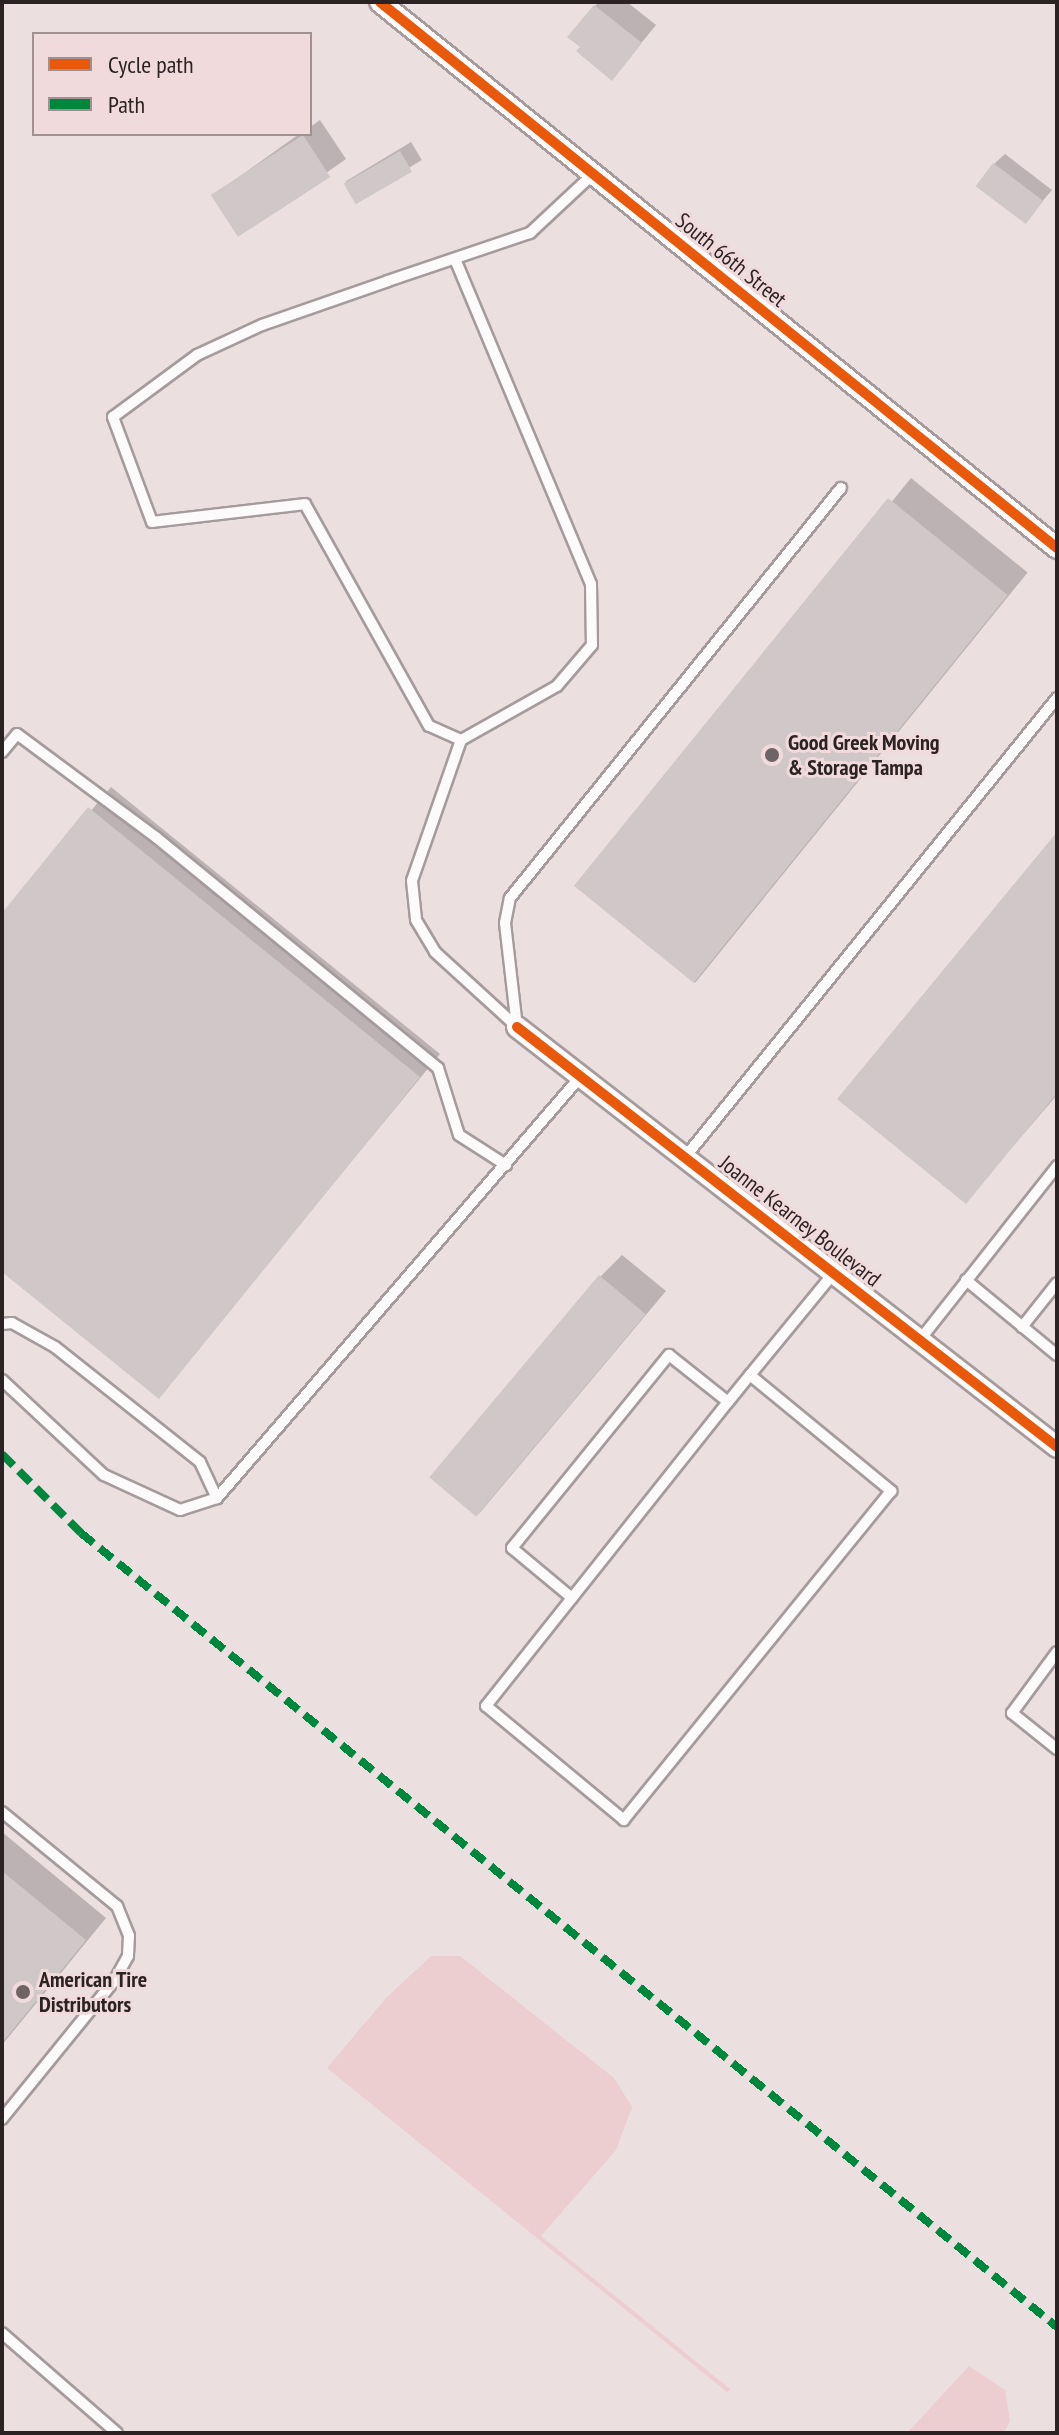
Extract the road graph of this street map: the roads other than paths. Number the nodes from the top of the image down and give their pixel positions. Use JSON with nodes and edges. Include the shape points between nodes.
{"nodes":[{"id":1,"x":388,"y":4,"type":"edge"},
{"id":2,"x":593,"y":174,"type":"junction"},
{"id":3,"x":455,"y":259,"type":"junction"},
{"id":4,"x":841,"y":488,"type":"dead end"},
{"id":5,"x":1057,"y":548,"type":"edge"},
{"id":6,"x":1057,"y":698,"type":"edge"},
{"id":7,"x":461,"y":740,"type":"junction"},
{"id":8,"x":2,"y":752,"type":"edge"},
{"id":9,"x":517,"y":1027,"type":"junction"},
{"id":10,"x":583,"y":1075,"type":"junction"},
{"id":11,"x":686,"y":1156,"type":"junction"},
{"id":12,"x":506,"y":1165,"type":"junction"},
{"id":13,"x":1057,"y":1166,"type":"edge"},
{"id":14,"x":833,"y":1274,"type":"junction"},
{"id":15,"x":966,"y":1280,"type":"junction"},
{"id":16,"x":1057,"y":1283,"type":"edge"},
{"id":17,"x":2,"y":1324,"type":"edge"},
{"id":18,"x":1022,"y":1327,"type":"junction"},
{"id":19,"x":919,"y":1341,"type":"junction"},
{"id":20,"x":1057,"y":1355,"type":"edge"},
{"id":21,"x":750,"y":1375,"type":"junction"},
{"id":22,"x":2,"y":1380,"type":"edge"},
{"id":23,"x":728,"y":1402,"type":"junction"},
{"id":24,"x":1057,"y":1447,"type":"edge"},
{"id":25,"x":217,"y":1498,"type":"junction"},
{"id":26,"x":572,"y":1598,"type":"junction"},
{"id":27,"x":1057,"y":1652,"type":"edge"},
{"id":28,"x":1057,"y":1749,"type":"edge"},
{"id":29,"x":2,"y":1812,"type":"edge"},
{"id":30,"x":2,"y":2119,"type":"edge"},
{"id":31,"x":2,"y":2333,"type":"edge"},
{"id":32,"x":117,"y":2433,"type":"edge"}],
"edges":[{"from":1,"to":2,"type":"street","name":"South 66th Street"},
{"from":2,"to":3,"type":"lane","via":[[530,233]]},
{"from":2,"to":5,"type":"street","name":"South 66th Street"},
{"from":3,"to":7,"type":"lane","via":[[591,584],[592,645],[557,686]]},
{"from":3,"to":7,"type":"lane","via":[[262,325],[197,355],[113,417],[152,522],[305,504],[429,726]]},
{"from":4,"to":9,"type":"lane","via":[[510,898],[505,923]]},
{"from":6,"to":11,"type":"lane"},
{"from":7,"to":9,"type":"lane","via":[[412,881],[416,920],[435,952]]},
{"from":8,"to":12,"type":"lane","via":[[17,734],[157,838],[438,1068],[459,1135]]},
{"from":9,"to":10,"type":"street","name":"Joanne Kearney Boulevard"},
{"from":10,"to":11,"type":"street","name":"Joanne Kearney Boulevard"},
{"from":10,"to":12,"type":"lane"},
{"from":11,"to":14,"type":"street","name":"Joanne Kearney Boulevard"},
{"from":12,"to":25,"type":"lane"},
{"from":13,"to":15,"type":"lane"},
{"from":14,"to":19,"type":"street","name":"Joanne Kearney Boulevard"},
{"from":14,"to":21,"type":"lane"},
{"from":15,"to":18,"type":"lane"},
{"from":15,"to":19,"type":"lane"},
{"from":16,"to":18,"type":"lane"},
{"from":17,"to":25,"type":"lane","via":[[12,1323],[55,1347],[200,1462]]},
{"from":18,"to":20,"type":"lane"},
{"from":19,"to":24,"type":"street","name":"Joanne Kearney Boulevard"},
{"from":21,"to":23,"type":"lane"},
{"from":21,"to":26,"type":"lane","via":[[891,1491],[624,1820],[486,1706]]},
{"from":22,"to":25,"type":"lane","via":[[104,1475],[180,1510]]},
{"from":23,"to":26,"type":"lane"},
{"from":23,"to":26,"type":"lane","via":[[669,1355],[512,1548]]},
{"from":27,"to":28,"type":"lane","via":[[1012,1713]]},
{"from":29,"to":30,"type":"lane","via":[[117,1906],[129,1936],[128,1956],[114,1981]]},
{"from":31,"to":32,"type":"lane"}]}
